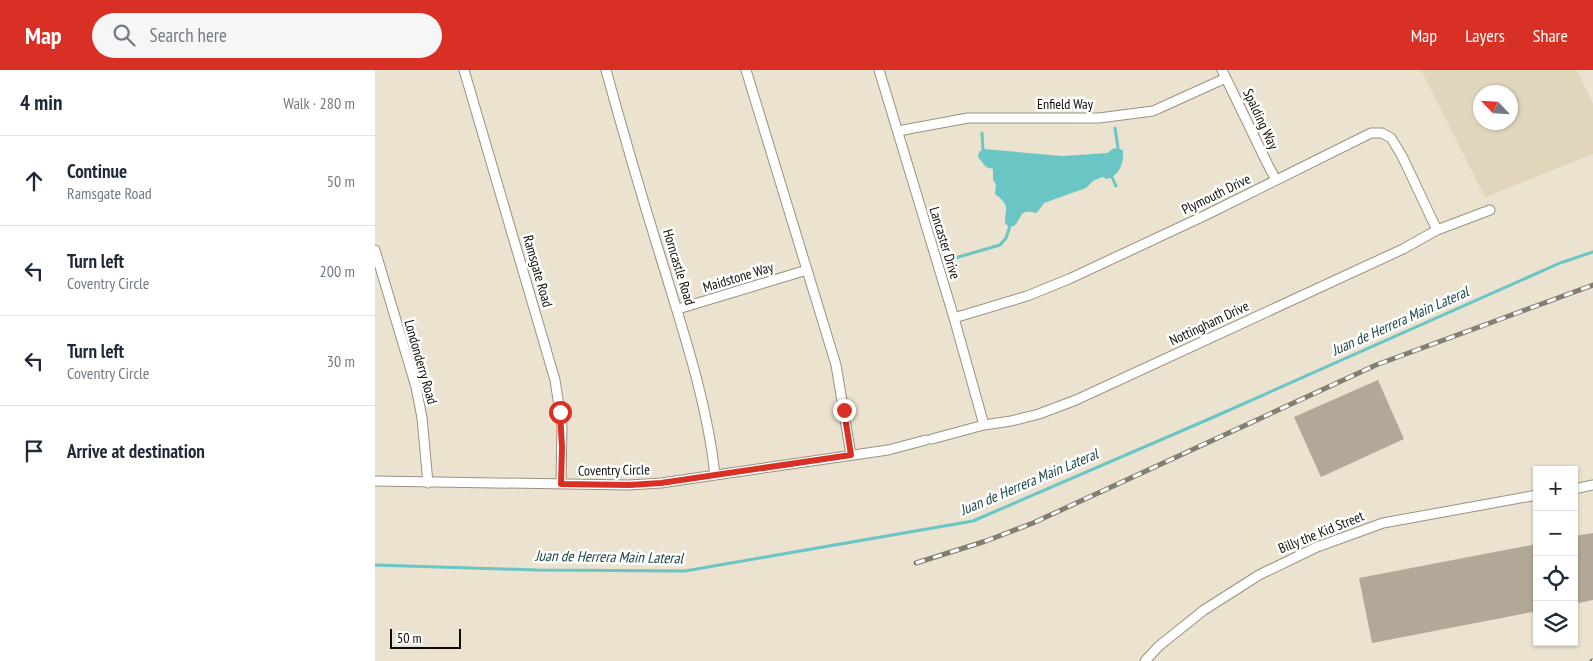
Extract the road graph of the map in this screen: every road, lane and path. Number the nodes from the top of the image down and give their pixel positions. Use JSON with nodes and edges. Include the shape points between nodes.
{"nodes":[{"id":1,"x":464,"y":70,"type":"edge"},
{"id":2,"x":606,"y":70,"type":"edge"},
{"id":3,"x":746,"y":70,"type":"edge"},
{"id":4,"x":879,"y":70,"type":"edge"},
{"id":5,"x":1224,"y":74,"type":"edge"},
{"id":6,"x":898,"y":131,"type":"junction"},
{"id":7,"x":1277,"y":180,"type":"junction"},
{"id":8,"x":1490,"y":210,"type":"dead end"},
{"id":9,"x":1437,"y":230,"type":"junction"},
{"id":10,"x":375,"y":250,"type":"edge"},
{"id":11,"x":807,"y":270,"type":"junction"},
{"id":12,"x":678,"y":310,"type":"junction"},
{"id":13,"x":954,"y":318,"type":"junction"},
{"id":14,"x":984,"y":425,"type":"junction"},
{"id":15,"x":888,"y":450,"type":"joint"},
{"id":16,"x":851,"y":455,"type":"junction"},
{"id":17,"x":715,"y":476,"type":"junction"},
{"id":18,"x":375,"y":481,"type":"edge"},
{"id":19,"x":428,"y":482,"type":"junction"},
{"id":20,"x":561,"y":484,"type":"junction"},
{"id":21,"x":1593,"y":486,"type":"edge"},
{"id":22,"x":1578,"y":488,"type":"edge"},
{"id":23,"x":1533,"y":496,"type":"edge"},
{"id":24,"x":1145,"y":661,"type":"edge"}],
"edges":[{"from":1,"to":20,"type":"street","name":"Ramsgate Road","via":[[555,380],[561,426]]},
{"from":2,"to":12,"type":"street","name":"Horncastle Road"},
{"from":3,"to":11,"type":"street"},
{"from":4,"to":6,"type":"street","name":"Lancaster Drive"},
{"from":5,"to":6,"type":"street","name":"Enfield Way","via":[[1153,111],[1099,118],[968,118]]},
{"from":5,"to":7,"type":"street","name":"Spalding Way"},
{"from":6,"to":13,"type":"street","name":"Lancaster Drive"},
{"from":7,"to":9,"type":"street","name":"Plymouth Drive","via":[[1371,133],[1383,133],[1391,138],[1402,156]]},
{"from":7,"to":13,"type":"street","name":"Plymouth Drive","via":[[1069,279],[1027,296]]},
{"from":8,"to":9,"type":"street","name":"Nottingham Drive"},
{"from":9,"to":14,"type":"street","name":"Nottingham Drive","via":[[1403,249],[1076,400],[1039,414]]},
{"from":10,"to":19,"type":"street","name":"Londonderry Road","via":[[423,418]]},
{"from":11,"to":12,"type":"street","name":"Maidstone Way"},
{"from":11,"to":16,"type":"street","via":[[836,365]]},
{"from":12,"to":17,"type":"street","name":"Horncastle Road","via":[[707,425]]},
{"from":13,"to":14,"type":"street","name":"Lancaster Drive"},
{"from":14,"to":15,"type":"street","name":"Nottingham Drive"},
{"from":15,"to":16,"type":"street","name":"Coventry Circle"},
{"from":16,"to":17,"type":"street","name":"Coventry Circle"},
{"from":17,"to":20,"type":"street","name":"Coventry Circle","via":[[629,485]]},
{"from":18,"to":19,"type":"street","name":"Coventry Circle"},
{"from":19,"to":20,"type":"street","name":"Coventry Circle"},
{"from":21,"to":22,"type":"street"},
{"from":23,"to":24,"type":"street","name":"Billy the Kid Street","via":[[1383,523],[1317,547],[1259,575],[1204,610]]}]}
